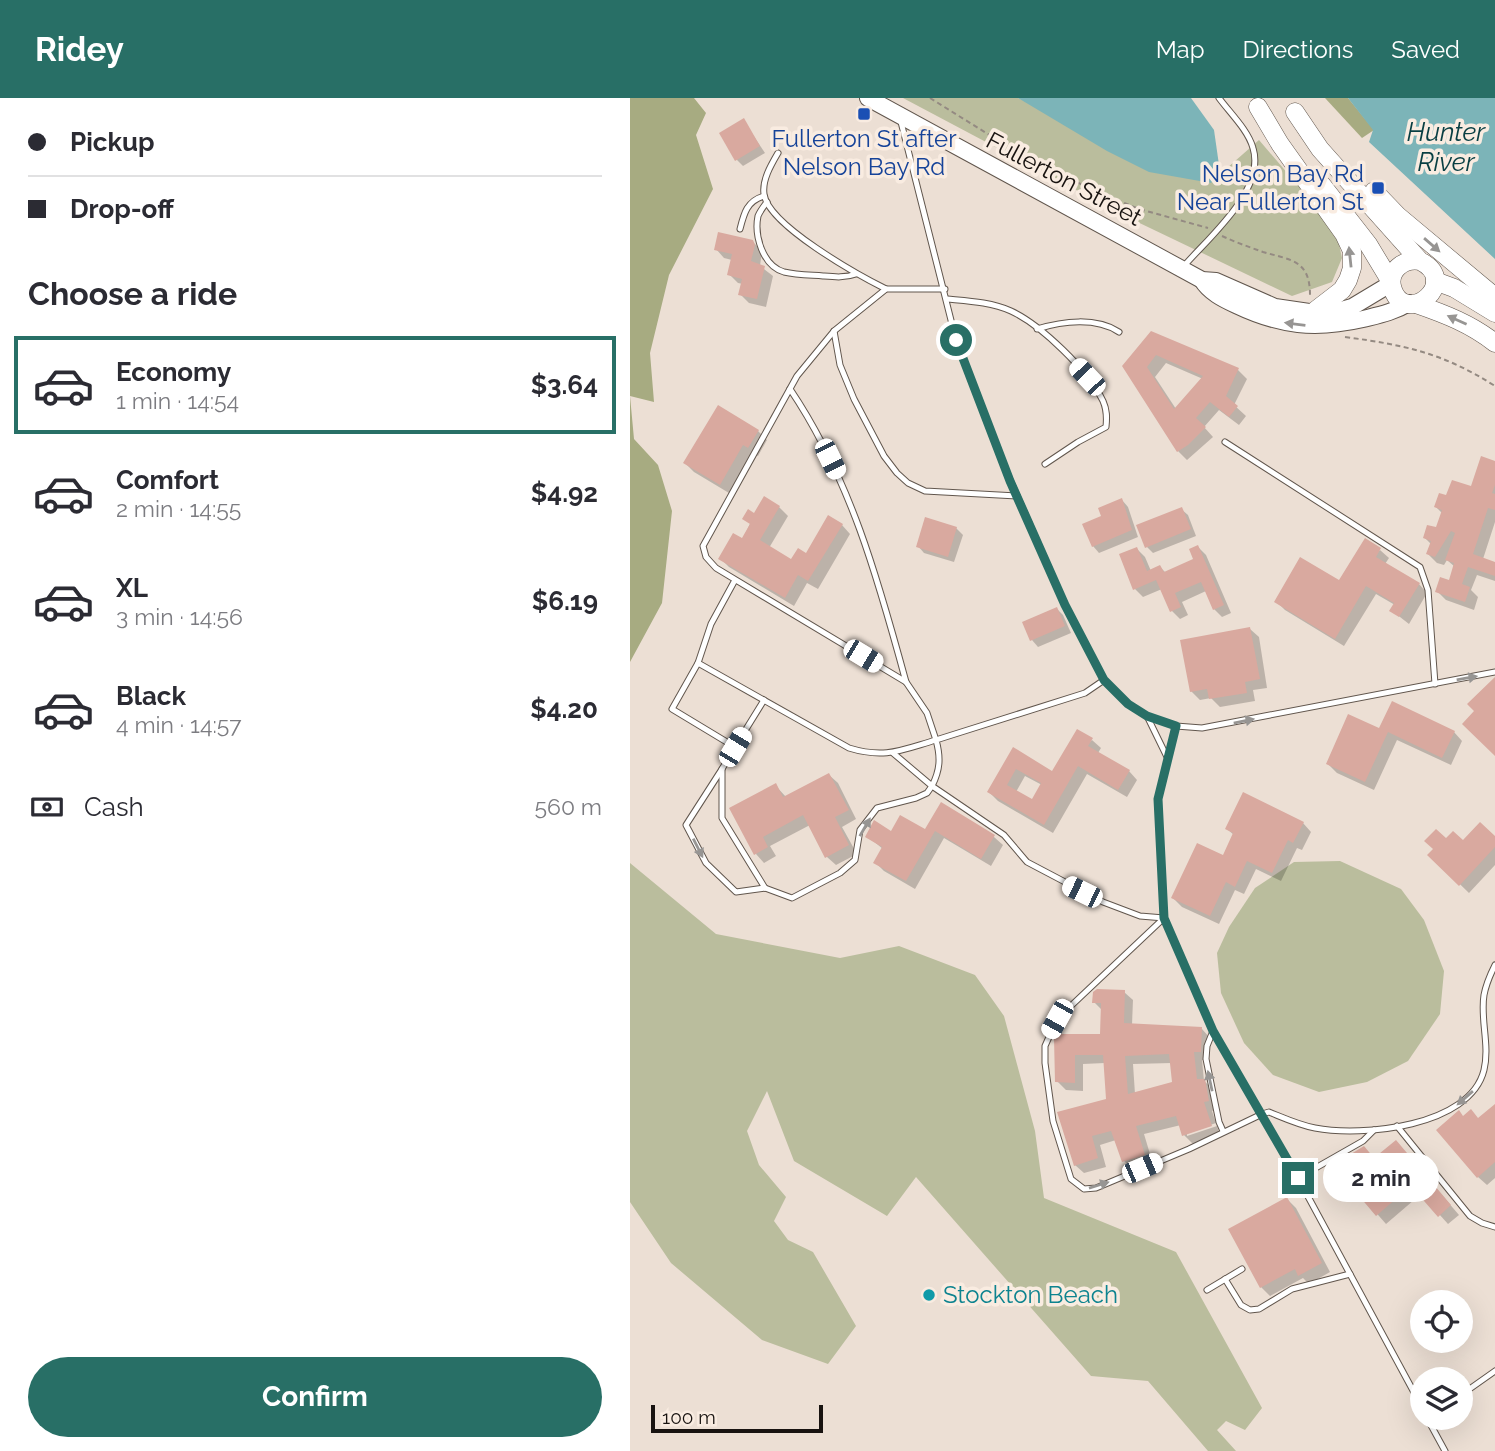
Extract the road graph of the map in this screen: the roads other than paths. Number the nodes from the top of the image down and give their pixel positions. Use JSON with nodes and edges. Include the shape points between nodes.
{"nodes":[{"id":1,"x":868,"y":98,"type":"edge"},
{"id":2,"x":1219,"y":98,"type":"edge"},
{"id":3,"x":1255,"y":102,"type":"edge"},
{"id":4,"x":1290,"y":105,"type":"edge"},
{"id":5,"x":900,"y":116,"type":"junction"},
{"id":6,"x":778,"y":153,"type":"dead end"},
{"id":7,"x":765,"y":199,"type":"junction"},
{"id":8,"x":740,"y":229,"type":"dead end"},
{"id":9,"x":1420,"y":261,"type":"junction"},
{"id":10,"x":1181,"y":268,"type":"junction"},
{"id":11,"x":856,"y":274,"type":"junction"},
{"id":12,"x":1202,"y":279,"type":"junction"},
{"id":13,"x":1435,"y":281,"type":"junction"},
{"id":14,"x":1392,"y":282,"type":"junction"},
{"id":15,"x":886,"y":289,"type":"junction"},
{"id":16,"x":945,"y":289,"type":"junction"},
{"id":17,"x":1495,"y":297,"type":"edge"},
{"id":18,"x":947,"y":299,"type":"junction"},
{"id":19,"x":1313,"y":304,"type":"junction"},
{"id":20,"x":1413,"y":304,"type":"junction"},
{"id":21,"x":1495,"y":313,"type":"edge"},
{"id":22,"x":1037,"y":329,"type":"junction"},
{"id":23,"x":834,"y":331,"type":"junction"},
{"id":24,"x":1119,"y":332,"type":"dead end"},
{"id":25,"x":1495,"y":343,"type":"edge"},
{"id":26,"x":790,"y":389,"type":"junction"},
{"id":27,"x":1225,"y":442,"type":"dead end"},
{"id":28,"x":1045,"y":464,"type":"dead end"},
{"id":29,"x":1017,"y":496,"type":"junction"},
{"id":30,"x":735,"y":580,"type":"junction"},
{"id":31,"x":698,"y":663,"type":"junction"},
{"id":32,"x":1495,"y":673,"type":"edge"},
{"id":33,"x":1104,"y":680,"type":"junction"},
{"id":34,"x":906,"y":682,"type":"junction"},
{"id":35,"x":1435,"y":684,"type":"junction"},
{"id":36,"x":764,"y":700,"type":"junction"},
{"id":37,"x":1147,"y":716,"type":"junction"},
{"id":38,"x":1176,"y":726,"type":"junction"},
{"id":39,"x":936,"y":740,"type":"junction"},
{"id":40,"x":735,"y":747,"type":"junction"},
{"id":41,"x":892,"y":753,"type":"junction"},
{"id":42,"x":1168,"y":759,"type":"junction"},
{"id":43,"x":722,"y":769,"type":"junction"},
{"id":44,"x":932,"y":786,"type":"junction"},
{"id":45,"x":765,"y":888,"type":"junction"},
{"id":46,"x":1164,"y":918,"type":"junction"},
{"id":47,"x":1495,"y":965,"type":"edge"},
{"id":48,"x":1213,"y":1031,"type":"junction"},
{"id":49,"x":1486,"y":1044,"type":"junction"},
{"id":50,"x":1495,"y":1050,"type":"edge"},
{"id":51,"x":1262,"y":1114,"type":"junction"},
{"id":52,"x":1397,"y":1126,"type":"junction"},
{"id":53,"x":1374,"y":1130,"type":"junction"},
{"id":54,"x":1223,"y":1131,"type":"junction"},
{"id":55,"x":1298,"y":1178,"type":"junction"},
{"id":56,"x":1495,"y":1227,"type":"edge"},
{"id":57,"x":1242,"y":1269,"type":"dead end"},
{"id":58,"x":1350,"y":1274,"type":"junction"},
{"id":59,"x":1225,"y":1279,"type":"junction"},
{"id":60,"x":1207,"y":1290,"type":"dead end"},
{"id":61,"x":1495,"y":1371,"type":"edge"},
{"id":62,"x":1410,"y":1385,"type":"edge"},
{"id":63,"x":1473,"y":1387,"type":"edge"},
{"id":64,"x":1434,"y":1430,"type":"edge"},
{"id":65,"x":1445,"y":1451,"type":"edge"}],
"edges":[{"from":1,"to":5,"type":"main road","name":"Fullerton Street"},
{"from":2,"to":10,"type":"lane","via":[[1249,138],[1255,156],[1240,203]]},
{"from":3,"to":14,"type":"main road","via":[[1347,215]]},
{"from":19,"to":3,"type":"main road","one_way":true,"via":[[1342,290],[1352,268],[1352,251]]},
{"from":4,"to":9,"type":"main road","via":[[1320,149]]},
{"from":4,"to":17,"type":"main road","one_way":true,"via":[[1398,216]]},
{"from":5,"to":10,"type":"main road","name":"Fullerton Street"},
{"from":5,"to":16,"type":"lane"},
{"from":6,"to":7,"type":"lane","via":[[768,171]]},
{"from":7,"to":8,"type":"lane","via":[[754,199],[747,206]]},
{"from":7,"to":11,"type":"lane","via":[[822,253]]},
{"from":7,"to":11,"type":"lane","via":[[758,214],[758,236],[772,265],[804,274]]},
{"from":9,"to":13,"type":"main road","via":[[1431,269]]},
{"from":9,"to":14,"type":"main road","via":[[1401,264]]},
{"from":10,"to":12,"type":"main road","name":"Fullerton Street"},
{"from":11,"to":15,"type":"lane"},
{"from":12,"to":19,"type":"main road","name":"Fullerton Street","via":[[1275,307],[1309,312]]},
{"from":20,"to":12,"type":"main road","name":"Fullerton Street","one_way":true,"via":[[1336,325],[1295,325],[1230,302],[1206,288]]},
{"from":13,"to":20,"type":"main road","via":[[1430,296]]},
{"from":13,"to":21,"type":"main road"},
{"from":14,"to":19,"type":"main road","name":"Fullerton Street","via":[[1338,311]]},
{"from":14,"to":20,"type":"main road","via":[[1397,296]]},
{"from":15,"to":16,"type":"lane"},
{"from":15,"to":23,"type":"lane"},
{"from":16,"to":18,"type":"lane"},
{"from":18,"to":22,"type":"lane","via":[[1010,311]]},
{"from":18,"to":29,"type":"lane","via":[[956,340]]},
{"from":25,"to":20,"type":"main road","one_way":true,"via":[[1459,320]]},
{"from":22,"to":24,"type":"lane","via":[[1087,322]]},
{"from":22,"to":28,"type":"lane","via":[[1087,377],[1107,414],[1106,427]]},
{"from":23,"to":26,"type":"lane"},
{"from":23,"to":29,"type":"lane","via":[[840,365],[854,399],[884,456],[908,483],[925,491]]},
{"from":26,"to":30,"type":"lane","via":[[703,546],[716,568]]},
{"from":26,"to":34,"type":"lane","via":[[810,418],[850,499]]},
{"from":27,"to":35,"type":"lane","via":[[1420,567],[1428,590]]},
{"from":29,"to":33,"type":"lane"},
{"from":30,"to":31,"type":"lane","via":[[711,624]]},
{"from":30,"to":34,"type":"lane"},
{"from":31,"to":36,"type":"lane"},
{"from":31,"to":40,"type":"lane","via":[[672,709]]},
{"from":35,"to":32,"type":"lane","one_way":true},
{"from":33,"to":37,"type":"lane"},
{"from":33,"to":39,"type":"lane","via":[[1085,693]]},
{"from":34,"to":39,"type":"lane","via":[[927,713]]},
{"from":38,"to":35,"type":"lane","one_way":true,"via":[[1216,726]]},
{"from":36,"to":40,"type":"lane"},
{"from":36,"to":41,"type":"lane","via":[[849,748],[870,755]]},
{"from":37,"to":38,"type":"lane"},
{"from":37,"to":42,"type":"lane"},
{"from":38,"to":42,"type":"lane"},
{"from":39,"to":41,"type":"lane"},
{"from":39,"to":44,"type":"lane","via":[[939,772]]},
{"from":40,"to":43,"type":"lane"},
{"from":41,"to":44,"type":"lane"},
{"from":42,"to":46,"type":"lane","via":[[1158,799]]},
{"from":43,"to":45,"type":"lane","via":[[722,818]]},
{"from":43,"to":45,"type":"lane","one_way":true,"via":[[686,825],[706,863],[736,892]]},
{"from":45,"to":44,"type":"lane","one_way":true,"via":[[792,898],[840,873],[855,860],[860,830],[877,808],[927,793]]},
{"from":44,"to":46,"type":"lane","via":[[1004,835],[1027,862],[1103,902],[1140,916]]},
{"from":46,"to":48,"type":"lane"},
{"from":46,"to":54,"type":"lane","one_way":true,"via":[[1057,1019],[1050,1031],[1045,1063],[1053,1121],[1071,1179],[1084,1189],[1096,1188]]},
{"from":47,"to":49,"type":"lane","via":[[1484,996]]},
{"from":48,"to":51,"type":"lane"},
{"from":54,"to":48,"type":"lane","one_way":true,"via":[[1206,1059]]},
{"from":49,"to":50,"type":"lane"},
{"from":49,"to":52,"type":"lane","one_way":true,"via":[[1484,1070],[1475,1090],[1438,1115]]},
{"from":51,"to":53,"type":"lane","via":[[1269,1112],[1316,1128]]},
{"from":51,"to":54,"type":"lane"},
{"from":51,"to":55,"type":"lane"},
{"from":52,"to":53,"type":"lane"},
{"from":52,"to":56,"type":"lane","via":[[1470,1216]]},
{"from":53,"to":55,"type":"lane"},
{"from":55,"to":58,"type":"lane"},
{"from":57,"to":59,"type":"lane"},
{"from":58,"to":59,"type":"lane","via":[[1292,1289],[1250,1310]]},
{"from":58,"to":62,"type":"lane"},
{"from":59,"to":60,"type":"lane"},
{"from":61,"to":63,"type":"lane"},
{"from":64,"to":65,"type":"lane"}]}
